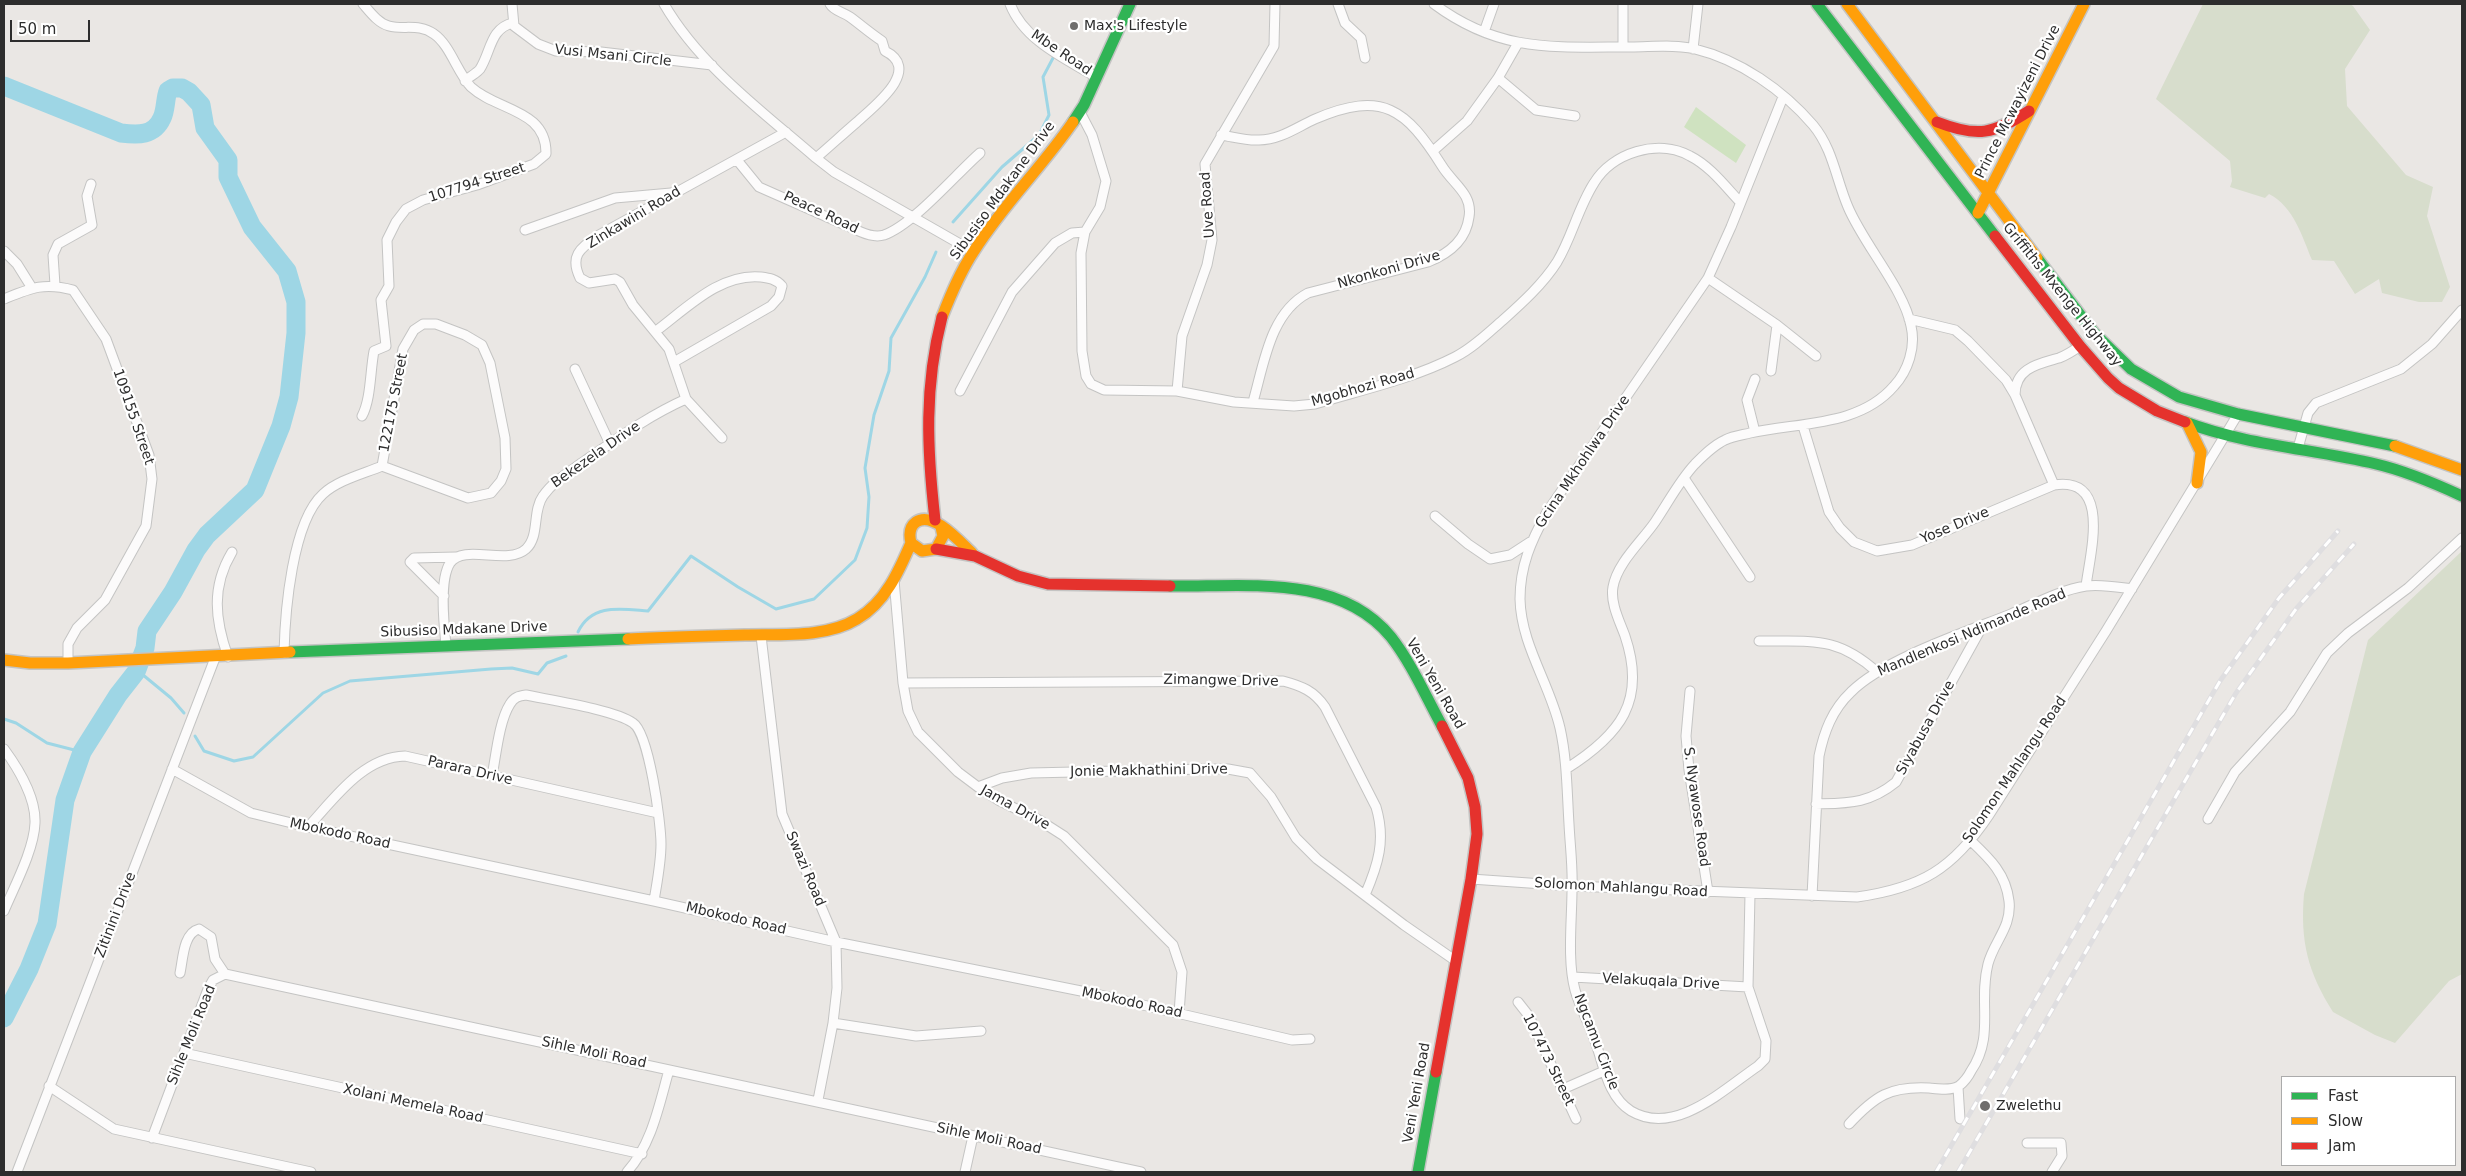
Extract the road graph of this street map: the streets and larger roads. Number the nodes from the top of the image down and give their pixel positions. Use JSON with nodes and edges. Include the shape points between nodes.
{"nodes":[{"id":1,"x":364,"y":4,"type":"edge"},
{"id":2,"x":512,"y":4,"type":"edge"},
{"id":3,"x":664,"y":4,"type":"edge"},
{"id":4,"x":830,"y":4,"type":"edge"},
{"id":5,"x":1010,"y":4,"type":"edge"},
{"id":6,"x":1130,"y":4,"type":"edge"},
{"id":7,"x":1274,"y":4,"type":"edge"},
{"id":8,"x":1338,"y":4,"type":"edge"},
{"id":9,"x":1434,"y":4,"type":"edge"},
{"id":10,"x":1494,"y":4,"type":"edge"},
{"id":11,"x":1623,"y":4,"type":"edge"},
{"id":12,"x":1698,"y":4,"type":"edge"},
{"id":13,"x":1817,"y":4,"type":"edge"},
{"id":14,"x":1847,"y":4,"type":"edge"},
{"id":15,"x":2084,"y":4,"type":"edge"},
{"id":16,"x":513,"y":23,"type":"junction"},
{"id":17,"x":1484,"y":32,"type":"junction"},
{"id":18,"x":1518,"y":43,"type":"junction"},
{"id":19,"x":1623,"y":47,"type":"junction"},
{"id":20,"x":1693,"y":49,"type":"junction"},
{"id":21,"x":1365,"y":58,"type":"dead end"},
{"id":22,"x":712,"y":65,"type":"junction"},
{"id":23,"x":1096,"y":77,"type":"junction"},
{"id":24,"x":1498,"y":78,"type":"junction"},
{"id":25,"x":465,"y":81,"type":"junction"},
{"id":26,"x":1783,"y":97,"type":"junction"},
{"id":27,"x":2030,"y":110,"type":"junction"},
{"id":28,"x":1080,"y":112,"type":"junction"},
{"id":29,"x":1575,"y":116,"type":"dead end"},
{"id":30,"x":1935,"y":121,"type":"junction"},
{"id":31,"x":786,"y":132,"type":"junction"},
{"id":32,"x":1221,"y":135,"type":"junction"},
{"id":33,"x":1432,"y":151,"type":"junction"},
{"id":34,"x":980,"y":153,"type":"dead end"},
{"id":35,"x":816,"y":158,"type":"junction"},
{"id":36,"x":737,"y":160,"type":"junction"},
{"id":37,"x":92,"y":184,"type":"dead end"},
{"id":38,"x":674,"y":192,"type":"junction"},
{"id":39,"x":1989,"y":192,"type":"junction"},
{"id":40,"x":1740,"y":202,"type":"junction"},
{"id":41,"x":1978,"y":213,"type":"junction"},
{"id":42,"x":912,"y":216,"type":"junction"},
{"id":43,"x":525,"y":230,"type":"dead end"},
{"id":44,"x":1085,"y":232,"type":"junction"},
{"id":45,"x":4,"y":251,"type":"edge"},
{"id":46,"x":974,"y":252,"type":"junction"},
{"id":47,"x":1708,"y":278,"type":"junction"},
{"id":48,"x":56,"y":285,"type":"junction"},
{"id":49,"x":32,"y":288,"type":"junction"},
{"id":50,"x":4,"y":299,"type":"edge"},
{"id":51,"x":2462,"y":310,"type":"edge"},
{"id":52,"x":1909,"y":319,"type":"junction"},
{"id":53,"x":1777,"y":325,"type":"junction"},
{"id":54,"x":656,"y":331,"type":"junction"},
{"id":55,"x":2080,"y":346,"type":"junction"},
{"id":56,"x":1816,"y":356,"type":"dead end"},
{"id":57,"x":674,"y":362,"type":"junction"},
{"id":58,"x":574,"y":369,"type":"dead end"},
{"id":59,"x":1771,"y":371,"type":"dead end"},
{"id":60,"x":1755,"y":379,"type":"dead end"},
{"id":61,"x":960,"y":391,"type":"dead end"},
{"id":62,"x":1178,"y":391,"type":"junction"},
{"id":63,"x":2015,"y":395,"type":"junction"},
{"id":64,"x":686,"y":398,"type":"junction"},
{"id":65,"x":1254,"y":402,"type":"junction"},
{"id":66,"x":2238,"y":414,"type":"junction"},
{"id":67,"x":362,"y":416,"type":"dead end"},
{"id":68,"x":2187,"y":423,"type":"junction"},
{"id":69,"x":1803,"y":426,"type":"junction"},
{"id":70,"x":2303,"y":427,"type":"junction"},
{"id":71,"x":1755,"y":432,"type":"junction"},
{"id":72,"x":2226,"y":434,"type":"junction"},
{"id":73,"x":722,"y":438,"type":"dead end"},
{"id":74,"x":610,"y":444,"type":"junction"},
{"id":75,"x":2298,"y":448,"type":"junction"},
{"id":76,"x":382,"y":466,"type":"junction"},
{"id":77,"x":928,"y":466,"type":"junction"},
{"id":78,"x":2462,"y":470,"type":"edge"},
{"id":79,"x":1684,"y":478,"type":"junction"},
{"id":80,"x":2197,"y":483,"type":"junction"},
{"id":81,"x":2054,"y":485,"type":"junction"},
{"id":82,"x":2462,"y":496,"type":"edge"},
{"id":83,"x":1434,"y":516,"type":"dead end"},
{"id":84,"x":921,"y":519,"type":"junction"},
{"id":85,"x":938,"y":524,"type":"junction"},
{"id":86,"x":2462,"y":538,"type":"edge"},
{"id":87,"x":1530,"y":542,"type":"junction"},
{"id":88,"x":911,"y":543,"type":"junction"},
{"id":89,"x":936,"y":549,"type":"junction"},
{"id":90,"x":922,"y":551,"type":"junction"},
{"id":91,"x":232,"y":552,"type":"dead end"},
{"id":92,"x":976,"y":556,"type":"junction"},
{"id":93,"x":456,"y":558,"type":"junction"},
{"id":94,"x":900,"y":569,"type":"junction"},
{"id":95,"x":1750,"y":577,"type":"dead end"},
{"id":96,"x":894,"y":579,"type":"junction"},
{"id":97,"x":2086,"y":586,"type":"junction"},
{"id":98,"x":2132,"y":589,"type":"junction"},
{"id":99,"x":444,"y":596,"type":"junction"},
{"id":100,"x":1983,"y":625,"type":"junction"},
{"id":101,"x":761,"y":636,"type":"junction"},
{"id":102,"x":1759,"y":641,"type":"dead end"},
{"id":103,"x":446,"y":645,"type":"junction"},
{"id":104,"x":284,"y":652,"type":"junction"},
{"id":105,"x":228,"y":657,"type":"junction"},
{"id":106,"x":215,"y":658,"type":"junction"},
{"id":107,"x":4,"y":660,"type":"edge"},
{"id":108,"x":68,"y":663,"type":"junction"},
{"id":109,"x":1877,"y":672,"type":"junction"},
{"id":110,"x":903,"y":683,"type":"junction"},
{"id":111,"x":1690,"y":691,"type":"dead end"},
{"id":112,"x":4,"y":748,"type":"edge"},
{"id":113,"x":172,"y":768,"type":"junction"},
{"id":114,"x":1566,"y":769,"type":"junction"},
{"id":115,"x":492,"y":776,"type":"junction"},
{"id":116,"x":978,"y":787,"type":"junction"},
{"id":117,"x":1816,"y":804,"type":"junction"},
{"id":118,"x":658,"y":813,"type":"junction"},
{"id":119,"x":2208,"y":819,"type":"dead end"},
{"id":120,"x":308,"y":828,"type":"junction"},
{"id":121,"x":1972,"y":841,"type":"junction"},
{"id":122,"x":1471,"y":879,"type":"junction"},
{"id":123,"x":1572,"y":886,"type":"junction"},
{"id":124,"x":1708,"y":892,"type":"junction"},
{"id":125,"x":1750,"y":894,"type":"junction"},
{"id":126,"x":1365,"y":895,"type":"junction"},
{"id":127,"x":1812,"y":896,"type":"junction"},
{"id":128,"x":654,"y":901,"type":"junction"},
{"id":129,"x":4,"y":911,"type":"edge"},
{"id":130,"x":836,"y":942,"type":"junction"},
{"id":131,"x":1456,"y":961,"type":"junction"},
{"id":132,"x":180,"y":973,"type":"dead end"},
{"id":133,"x":226,"y":974,"type":"junction"},
{"id":134,"x":1573,"y":977,"type":"junction"},
{"id":135,"x":1748,"y":987,"type":"junction"},
{"id":136,"x":1518,"y":1002,"type":"dead end"},
{"id":137,"x":1179,"y":1013,"type":"junction"},
{"id":138,"x":834,"y":1023,"type":"junction"},
{"id":139,"x":981,"y":1030,"type":"dead end"},
{"id":140,"x":1310,"y":1039,"type":"dead end"},
{"id":141,"x":184,"y":1053,"type":"junction"},
{"id":142,"x":669,"y":1070,"type":"junction"},
{"id":143,"x":1604,"y":1071,"type":"junction"},
{"id":144,"x":49,"y":1086,"type":"junction"},
{"id":145,"x":1958,"y":1087,"type":"junction"},
{"id":146,"x":1564,"y":1090,"type":"junction"},
{"id":147,"x":818,"y":1100,"type":"junction"},
{"id":148,"x":1576,"y":1119,"type":"dead end"},
{"id":149,"x":1960,"y":1119,"type":"dead end"},
{"id":150,"x":1850,"y":1124,"type":"dead end"},
{"id":151,"x":973,"y":1136,"type":"junction"},
{"id":152,"x":152,"y":1138,"type":"junction"},
{"id":153,"x":2027,"y":1143,"type":"dead end"},
{"id":154,"x":642,"y":1154,"type":"junction"},
{"id":155,"x":17,"y":1172,"type":"edge"},
{"id":156,"x":306,"y":1172,"type":"edge"},
{"id":157,"x":627,"y":1172,"type":"edge"},
{"id":158,"x":965,"y":1172,"type":"edge"},
{"id":159,"x":1141,"y":1172,"type":"edge"},
{"id":160,"x":1418,"y":1172,"type":"edge"},
{"id":161,"x":2052,"y":1172,"type":"edge"}],
"edges":[{"from":1,"to":25,"type":"street","name":"107794 Street","via":[[380,22],[390,26],[413,26],[436,35]]},
{"from":2,"to":16,"type":"street"},
{"from":3,"to":22,"type":"street"},
{"from":4,"to":35,"type":"street","via":[[882,41],[885,51],[898,63],[898,73],[892,88],[882,99]]},
{"from":5,"to":23,"type":"street","name":"Mbe Road","via":[[1028,32]]},
{"from":6,"to":23,"type":"street","name":"Sibusiso Mdakane Drive"},
{"from":7,"to":32,"type":"street","name":"Uve Road","via":[[1274,46]]},
{"from":8,"to":21,"type":"street","via":[[1345,22],[1361,38]]},
{"from":9,"to":17,"type":"street"},
{"from":10,"to":17,"type":"street"},
{"from":11,"to":19,"type":"street"},
{"from":12,"to":20,"type":"street"},
{"from":13,"to":41,"type":"street","name":"Griffiths Mxenge Highway"},
{"from":14,"to":30,"type":"street","name":"Griffiths Mxenge Highway"},
{"from":15,"to":27,"type":"street","name":"Prince Mcwayizeni Drive"},
{"from":16,"to":22,"type":"street","name":"Vusi Msani Circle","via":[[527,38],[556,51],[601,52]]},
{"from":16,"to":25,"type":"street","via":[[500,29],[480,69]]},
{"from":17,"to":18,"type":"street"},
{"from":18,"to":19,"type":"street","via":[[1553,47]]},
{"from":18,"to":24,"type":"street"},
{"from":19,"to":20,"type":"street"},
{"from":20,"to":26,"type":"street","via":[[1741,66]]},
{"from":22,"to":31,"type":"street"},
{"from":23,"to":28,"type":"street","name":"Sibusiso Mdakane Drive"},
{"from":24,"to":29,"type":"street","via":[[1536,110]]},
{"from":24,"to":33,"type":"street","via":[[1467,121]]},
{"from":25,"to":67,"type":"street","name":"107794 Street","via":[[478,94],[520,112],[537,125],[544,137],[546,154],[534,164],[424,200],[406,210],[396,222],[387,240],[389,286],[381,300],[386,346],[374,351],[368,404]]},
{"from":26,"to":40,"type":"street","name":"Gcina Mkhohlwa Drive"},
{"from":26,"to":52,"type":"street","via":[[1808,120],[1825,142],[1848,208],[1906,307]]},
{"from":27,"to":30,"type":"street","via":[[2004,127],[1982,134],[1968,133]]},
{"from":27,"to":39,"type":"street","name":"Prince Mcwayizeni Drive"},
{"from":28,"to":44,"type":"street","name":"Mgobhozi Road","via":[[1092,135],[1106,181],[1100,207]]},
{"from":28,"to":46,"type":"street","name":"Sibusiso Mdakane Drive"},
{"from":30,"to":39,"type":"street","name":"Griffiths Mxenge Highway"},
{"from":31,"to":35,"type":"street"},
{"from":31,"to":36,"type":"street","name":"Zinkawini Road"},
{"from":32,"to":33,"type":"street","name":"Nkonkoni Drive","via":[[1260,141],[1287,134],[1336,112],[1370,106],[1391,108],[1404,116]]},
{"from":32,"to":62,"type":"street","name":"Uve Road","via":[[1206,164],[1212,240],[1182,336]]},
{"from":33,"to":65,"type":"street","name":"Nkonkoni Drive","via":[[1469,200],[1469,220],[1459,242],[1446,255],[1428,262],[1302,297],[1285,313],[1276,328]]},
{"from":34,"to":42,"type":"street","name":"Peace Road"},
{"from":35,"to":42,"type":"street","via":[[834,172]]},
{"from":36,"to":38,"type":"street","name":"Zinkawini Road"},
{"from":36,"to":42,"type":"street","name":"Peace Road","via":[[759,186],[866,234],[882,235]]},
{"from":37,"to":48,"type":"street","via":[[87,196],[92,225],[58,244],[53,255]]},
{"from":38,"to":43,"type":"street","via":[[615,198]]},
{"from":38,"to":54,"type":"street","name":"Zinkawini Road","via":[[586,244],[576,256],[575,263],[580,278],[589,283],[615,279],[620,282],[633,305]]},
{"from":39,"to":41,"type":"street","name":"Prince Mcwayizeni Drive"},
{"from":39,"to":66,"type":"street","name":"Griffiths Mxenge Highway","via":[[2094,332],[2116,356],[2147,381],[2179,398]]},
{"from":40,"to":47,"type":"street","name":"Gcina Mkhohlwa Drive"},
{"from":40,"to":65,"type":"street","name":"Mgobhozi Road","via":[[1704,165],[1680,151],[1648,149],[1618,159],[1608,164],[1594,182],[1557,262],[1542,282],[1505,319],[1457,356],[1315,404],[1294,406]]},
{"from":41,"to":55,"type":"street","name":"Griffiths Mxenge Highway"},
{"from":42,"to":46,"type":"street"},
{"from":44,"to":61,"type":"street","via":[[1072,233],[1056,243],[1012,292]]},
{"from":44,"to":62,"type":"street","name":"Mgobhozi Road","via":[[1079,275],[1082,351],[1088,380],[1096,388],[1104,390]]},
{"from":45,"to":49,"type":"street","via":[[17,264]]},
{"from":46,"to":77,"type":"street","name":"Sibusiso Mdakane Drive","via":[[954,286],[935,344],[926,406]]},
{"from":47,"to":53,"type":"street"},
{"from":47,"to":87,"type":"street","name":"Gcina Mkhohlwa Drive","via":[[1546,512]]},
{"from":48,"to":49,"type":"street"},
{"from":48,"to":108,"type":"street","name":"109155 Street","via":[[73,290],[106,338],[151,466],[146,526],[105,600],[77,628],[68,644]]},
{"from":49,"to":50,"type":"street"},
{"from":51,"to":70,"type":"street","via":[[2432,344],[2401,369],[2316,403]]},
{"from":52,"to":63,"type":"street","via":[[1955,330],[2006,380]]},
{"from":52,"to":69,"type":"street","via":[[1912,350],[1894,387],[1872,406],[1848,416]]},
{"from":53,"to":56,"type":"street"},
{"from":53,"to":59,"type":"street"},
{"from":54,"to":57,"type":"street","name":"Zinkawini Road","via":[[669,348]]},
{"from":54,"to":57,"type":"street","via":[[728,281],[750,276],[775,280],[782,286],[779,297],[771,306]]},
{"from":55,"to":63,"type":"street","via":[[2066,355],[2030,367],[2016,382]]},
{"from":55,"to":68,"type":"street","name":"Griffiths Mxenge Highway","via":[[2118,387],[2154,409]]},
{"from":57,"to":64,"type":"street","name":"Zinkawini Road"},
{"from":58,"to":74,"type":"street"},
{"from":60,"to":71,"type":"street","via":[[1747,400]]},
{"from":62,"to":65,"type":"street","name":"Mgobhozi Road","via":[[1234,402]]},
{"from":63,"to":81,"type":"street"},
{"from":64,"to":73,"type":"street","name":"Zinkawini Road"},
{"from":64,"to":74,"type":"street","name":"Bekezela Drive"},
{"from":66,"to":70,"type":"street","name":"Griffiths Mxenge Highway"},
{"from":66,"to":72,"type":"street","name":"Solomon Mahlangu Road"},
{"from":68,"to":72,"type":"street","name":"Griffiths Mxenge Highway"},
{"from":68,"to":80,"type":"street","via":[[2202,449]]},
{"from":69,"to":71,"type":"street"},
{"from":69,"to":81,"type":"street","name":"Yose Drive","via":[[1829,512],[1854,542],[1877,551],[1912,545]]},
{"from":70,"to":75,"type":"street"},
{"from":70,"to":78,"type":"street","name":"Griffiths Mxenge Highway","via":[[2406,448]]},
{"from":71,"to":79,"type":"street","via":[[1728,438],[1716,445]]},
{"from":72,"to":75,"type":"street","name":"Griffiths Mxenge Highway"},
{"from":72,"to":80,"type":"street","name":"Solomon Mahlangu Road"},
{"from":74,"to":93,"type":"street","name":"Bekezela Drive","via":[[545,492],[537,506],[531,542],[526,549],[509,555]]},
{"from":75,"to":82,"type":"street","name":"Griffiths Mxenge Highway","via":[[2410,472]]},
{"from":76,"to":76,"type":"street","name":"122175 Street","via":[[403,349],[414,330],[423,324],[436,324],[482,345],[490,363],[505,438],[506,469],[501,481],[491,493],[468,498]]},
{"from":76,"to":104,"type":"street","name":"122175 Street","via":[[334,486],[310,508],[301,533],[285,613]]},
{"from":77,"to":84,"type":"street","name":"Sibusiso Mdakane Drive","via":[[928,496]]},
{"from":77,"to":85,"type":"street","name":"Sibusiso Mdakane Drive"},
{"from":79,"to":95,"type":"street"},
{"from":79,"to":114,"type":"street","via":[[1625,562],[1612,589],[1632,661],[1633,694],[1614,730]]},
{"from":80,"to":98,"type":"street","name":"Solomon Mahlangu Road"},
{"from":81,"to":97,"type":"street","name":"Yose Drive","via":[[2074,485],[2090,498],[2094,523]]},
{"from":83,"to":87,"type":"street","via":[[1490,559],[1510,556]]},
{"from":84,"to":85,"type":"street"},
{"from":84,"to":88,"type":"street","via":[[910,528]]},
{"from":85,"to":89,"type":"street","via":[[943,536]]},
{"from":85,"to":92,"type":"street","name":"Veni Yeni Road"},
{"from":86,"to":119,"type":"street","via":[[2408,588],[2348,633],[2328,653],[2290,712],[2235,772]]},
{"from":87,"to":114,"type":"street","name":"Gcina Mkhohlwa Drive","via":[[1521,571],[1522,623],[1553,704]]},
{"from":88,"to":90,"type":"street"},
{"from":88,"to":94,"type":"street","name":"Sibusiso Mdakane Drive"},
{"from":89,"to":90,"type":"street","name":"Veni Yeni Road"},
{"from":89,"to":92,"type":"street","name":"Veni Yeni Road"},
{"from":90,"to":94,"type":"street","name":"Sibusiso Mdakane Drive"},
{"from":91,"to":105,"type":"street","via":[[216,594],[217,622]]},
{"from":92,"to":122,"type":"street","name":"Veni Yeni Road","via":[[1018,576],[1048,584],[1286,588],[1314,591],[1360,610],[1399,648],[1466,774],[1475,807]]},
{"from":93,"to":99,"type":"street","via":[[447,569]]},
{"from":93,"to":99,"type":"street","via":[[414,558],[410,562]]},
{"from":94,"to":96,"type":"street","name":"Sibusiso Mdakane Drive"},
{"from":96,"to":101,"type":"street","name":"Sibusiso Mdakane Drive","via":[[878,601],[847,625]]},
{"from":96,"to":110,"type":"street","name":"Jama Drive"},
{"from":97,"to":98,"type":"street","name":"Mandlenkosi Ndimande Road"},
{"from":97,"to":100,"type":"street","name":"Mandlenkosi Ndimande Road"},
{"from":98,"to":121,"type":"street","name":"Solomon Mahlangu Road"},
{"from":99,"to":103,"type":"street"},
{"from":100,"to":109,"type":"street","name":"Mandlenkosi Ndimande Road"},
{"from":100,"to":117,"type":"street","name":"Siyabusa Drive","via":[[1896,782],[1867,800]]},
{"from":101,"to":103,"type":"street","name":"Sibusiso Mdakane Drive"},
{"from":101,"to":130,"type":"street","name":"Swazi Road","via":[[782,814]]},
{"from":102,"to":109,"type":"street","via":[[1820,642],[1843,647]]},
{"from":103,"to":104,"type":"street","name":"Sibusiso Mdakane Drive"},
{"from":104,"to":105,"type":"street","name":"Sibusiso Mdakane Drive"},
{"from":105,"to":106,"type":"street","name":"Sibusiso Mdakane Drive"},
{"from":106,"to":108,"type":"street","name":"Sibusiso Mdakane Drive"},
{"from":106,"to":113,"type":"street","name":"Zitinini Drive"},
{"from":107,"to":108,"type":"street","name":"Sibusiso Mdakane Drive"},
{"from":109,"to":117,"type":"street","name":"Mandlenkosi Ndimande Road","via":[[1852,691],[1832,715],[1819,756]]},
{"from":110,"to":116,"type":"street","name":"Jama Drive","via":[[908,711],[918,732]]},
{"from":110,"to":126,"type":"street","name":"Zimangwe Drive","via":[[1161,680],[1299,685],[1317,696],[1325,706],[1376,808],[1381,824],[1381,848]]},
{"from":111,"to":124,"type":"street","name":"S. Nyawose Road","via":[[1686,736],[1689,770]]},
{"from":112,"to":129,"type":"street","via":[[28,795],[35,823],[31,842]]},
{"from":113,"to":120,"type":"street","name":"Mbokodo Road","via":[[251,813]]},
{"from":113,"to":144,"type":"street","name":"Zitinini Drive"},
{"from":114,"to":123,"type":"street","name":"Gcina Mkhohlwa Drive"},
{"from":115,"to":118,"type":"street","name":"Parara Drive"},
{"from":115,"to":118,"type":"street","via":[[505,714],[519,696],[608,713],[636,724],[642,735]]},
{"from":115,"to":120,"type":"street","name":"Parara Drive","via":[[405,756],[384,758],[363,771]]},
{"from":116,"to":126,"type":"street","name":"Jonie Makhathini Drive","via":[[1002,778],[1031,773],[1204,769],[1246,772],[1263,786],[1296,838],[1316,859]]},
{"from":116,"to":137,"type":"street","name":"Jama Drive","via":[[1064,836],[1174,944],[1182,972]]},
{"from":117,"to":127,"type":"street","name":"Mandlenkosi Ndimande Road"},
{"from":118,"to":128,"type":"street","via":[[661,844]]},
{"from":120,"to":128,"type":"street","name":"Mbokodo Road"},
{"from":121,"to":127,"type":"street","name":"Solomon Mahlangu Road","via":[[1940,870],[1898,890],[1856,897]]},
{"from":121,"to":145,"type":"street","via":[[1995,863],[2005,882],[2009,918],[1987,965],[1985,1041],[1980,1058]]},
{"from":122,"to":123,"type":"street","name":"Solomon Mahlangu Road"},
{"from":122,"to":131,"type":"street","name":"Veni Yeni Road"},
{"from":123,"to":124,"type":"street","name":"Solomon Mahlangu Road"},
{"from":123,"to":134,"type":"street","name":"Ngcamu Circle"},
{"from":124,"to":125,"type":"street","name":"Solomon Mahlangu Road"},
{"from":125,"to":127,"type":"street","name":"Solomon Mahlangu Road"},
{"from":125,"to":135,"type":"street","name":"Ngcamu Circle"},
{"from":126,"to":131,"type":"street","name":"Jonie Makhathini Drive"},
{"from":128,"to":130,"type":"street","name":"Mbokodo Road"},
{"from":130,"to":137,"type":"street","name":"Mbokodo Road"},
{"from":130,"to":138,"type":"street","name":"Swazi Road"},
{"from":131,"to":160,"type":"street","name":"Veni Yeni Road"},
{"from":132,"to":133,"type":"street","via":[[187,940],[191,933],[199,930],[211,937],[216,959]]},
{"from":133,"to":141,"type":"street","name":"Sihle Moli Road","via":[[214,980],[208,989]]},
{"from":133,"to":142,"type":"street","name":"Sihle Moli Road"},
{"from":134,"to":135,"type":"street","name":"Velakuqala Drive"},
{"from":134,"to":143,"type":"street","name":"Ngcamu Circle"},
{"from":135,"to":143,"type":"street","name":"Ngcamu Circle","via":[[1766,1041],[1764,1060],[1698,1107],[1680,1115],[1661,1118],[1638,1114],[1622,1104]]},
{"from":136,"to":146,"type":"street","name":"107473 Street","via":[[1529,1016]]},
{"from":137,"to":140,"type":"street","name":"Mbokodo Road","via":[[1292,1040]]},
{"from":138,"to":139,"type":"street","via":[[916,1036]]},
{"from":138,"to":147,"type":"street","name":"Swazi Road"},
{"from":141,"to":152,"type":"street","name":"Sihle Moli Road"},
{"from":141,"to":154,"type":"street","name":"Xolani Memela Road"},
{"from":142,"to":147,"type":"street","name":"Sihle Moli Road"},
{"from":142,"to":154,"type":"street"},
{"from":143,"to":146,"type":"street"},
{"from":144,"to":152,"type":"street","via":[[104,1124]]},
{"from":144,"to":155,"type":"street","name":"Zitinini Drive"},
{"from":145,"to":149,"type":"street"},
{"from":145,"to":150,"type":"street","via":[[1888,1093],[1868,1103]]},
{"from":146,"to":148,"type":"street","name":"107473 Street"},
{"from":147,"to":151,"type":"street","name":"Sihle Moli Road"},
{"from":151,"to":158,"type":"street"},
{"from":151,"to":159,"type":"street","name":"Sihle Moli Road"},
{"from":152,"to":156,"type":"street"},
{"from":153,"to":161,"type":"street","via":[[2061,1143],[2062,1156]]},
{"from":154,"to":157,"type":"street"}]}
